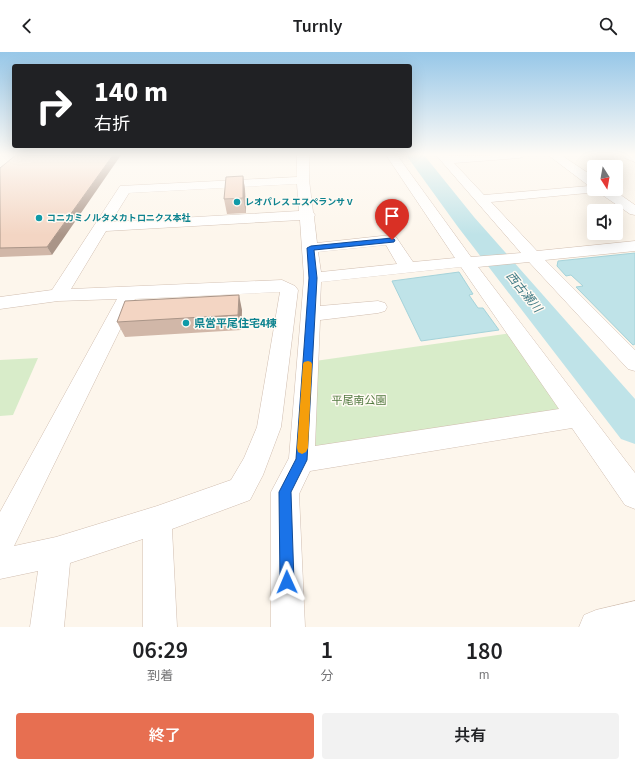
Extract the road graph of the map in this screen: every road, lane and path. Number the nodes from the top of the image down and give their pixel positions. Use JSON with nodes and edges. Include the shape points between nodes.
{"nodes":[{"id":1,"x":267,"y":182,"type":"edge"},
{"id":2,"x":303,"y":182,"type":"edge"},
{"id":3,"x":412,"y":182,"type":"edge"},
{"id":4,"x":466,"y":182,"type":"edge"},
{"id":5,"x":587,"y":190,"type":"edge"},
{"id":6,"x":613,"y":196,"type":"edge"},
{"id":7,"x":481,"y":199,"type":"junction"},
{"id":8,"x":635,"y":211,"type":"edge"},
{"id":9,"x":308,"y":214,"type":"junction"},
{"id":10,"x":101,"y":227,"type":"junction"},
{"id":11,"x":635,"y":246,"type":"edge"},
{"id":12,"x":311,"y":248,"type":"junction"},
{"id":13,"x":526,"y":258,"type":"junction"},
{"id":14,"x":473,"y":262,"type":"junction"},
{"id":15,"x":408,"y":268,"type":"junction"},
{"id":16,"x":313,"y":278,"type":"junction"},
{"id":17,"x":129,"y":294,"type":"junction"},
{"id":18,"x":58,"y":295,"type":"junction"},
{"id":19,"x":0,"y":303,"type":"edge"},
{"id":20,"x":378,"y":307,"type":"dead end"},
{"id":21,"x":311,"y":314,"type":"junction"},
{"id":22,"x":633,"y":358,"type":"edge"},
{"id":23,"x":579,"y":416,"type":"junction"},
{"id":24,"x":302,"y":460,"type":"junction"},
{"id":25,"x":635,"y":495,"type":"edge"},
{"id":26,"x":156,"y":520,"type":"junction"},
{"id":27,"x":0,"y":542,"type":"edge"},
{"id":28,"x":56,"y":552,"type":"junction"},
{"id":29,"x":0,"y":564,"type":"edge"},
{"id":30,"x":635,"y":618,"type":"edge"},
{"id":31,"x":48,"y":627,"type":"edge"},
{"id":32,"x":160,"y":627,"type":"edge"},
{"id":33,"x":288,"y":627,"type":"edge"},
{"id":34,"x":596,"y":627,"type":"edge"}],
"edges":[{"from":1,"to":10,"type":"street","via":[[125,189]]},
{"from":2,"to":9,"type":"street"},
{"from":3,"to":14,"type":"street"},
{"from":4,"to":7,"type":"street"},
{"from":5,"to":7,"type":"street"},
{"from":6,"to":8,"type":"street"},
{"from":7,"to":13,"type":"street"},
{"from":9,"to":10,"type":"street"},
{"from":9,"to":12,"type":"street"},
{"from":10,"to":18,"type":"street"},
{"from":11,"to":13,"type":"street"},
{"from":12,"to":15,"type":"street","via":[[392,240]]},
{"from":12,"to":16,"type":"street"},
{"from":13,"to":14,"type":"street"},
{"from":13,"to":22,"type":"street"},
{"from":14,"to":15,"type":"street"},
{"from":14,"to":23,"type":"street"},
{"from":15,"to":16,"type":"street"},
{"from":16,"to":21,"type":"street"},
{"from":17,"to":18,"type":"street"},
{"from":17,"to":26,"type":"street","via":[[282,286],[288,290],[269,427],[254,466],[240,490]]},
{"from":17,"to":27,"type":"street"},
{"from":18,"to":19,"type":"street"},
{"from":20,"to":21,"type":"street"},
{"from":21,"to":24,"type":"street"},
{"from":23,"to":24,"type":"street"},
{"from":23,"to":25,"type":"street"},
{"from":24,"to":33,"type":"street","via":[[285,492]]},
{"from":26,"to":28,"type":"street"},
{"from":26,"to":32,"type":"street"},
{"from":28,"to":29,"type":"street"},
{"from":28,"to":31,"type":"street"},
{"from":30,"to":34,"type":"street"}]}
